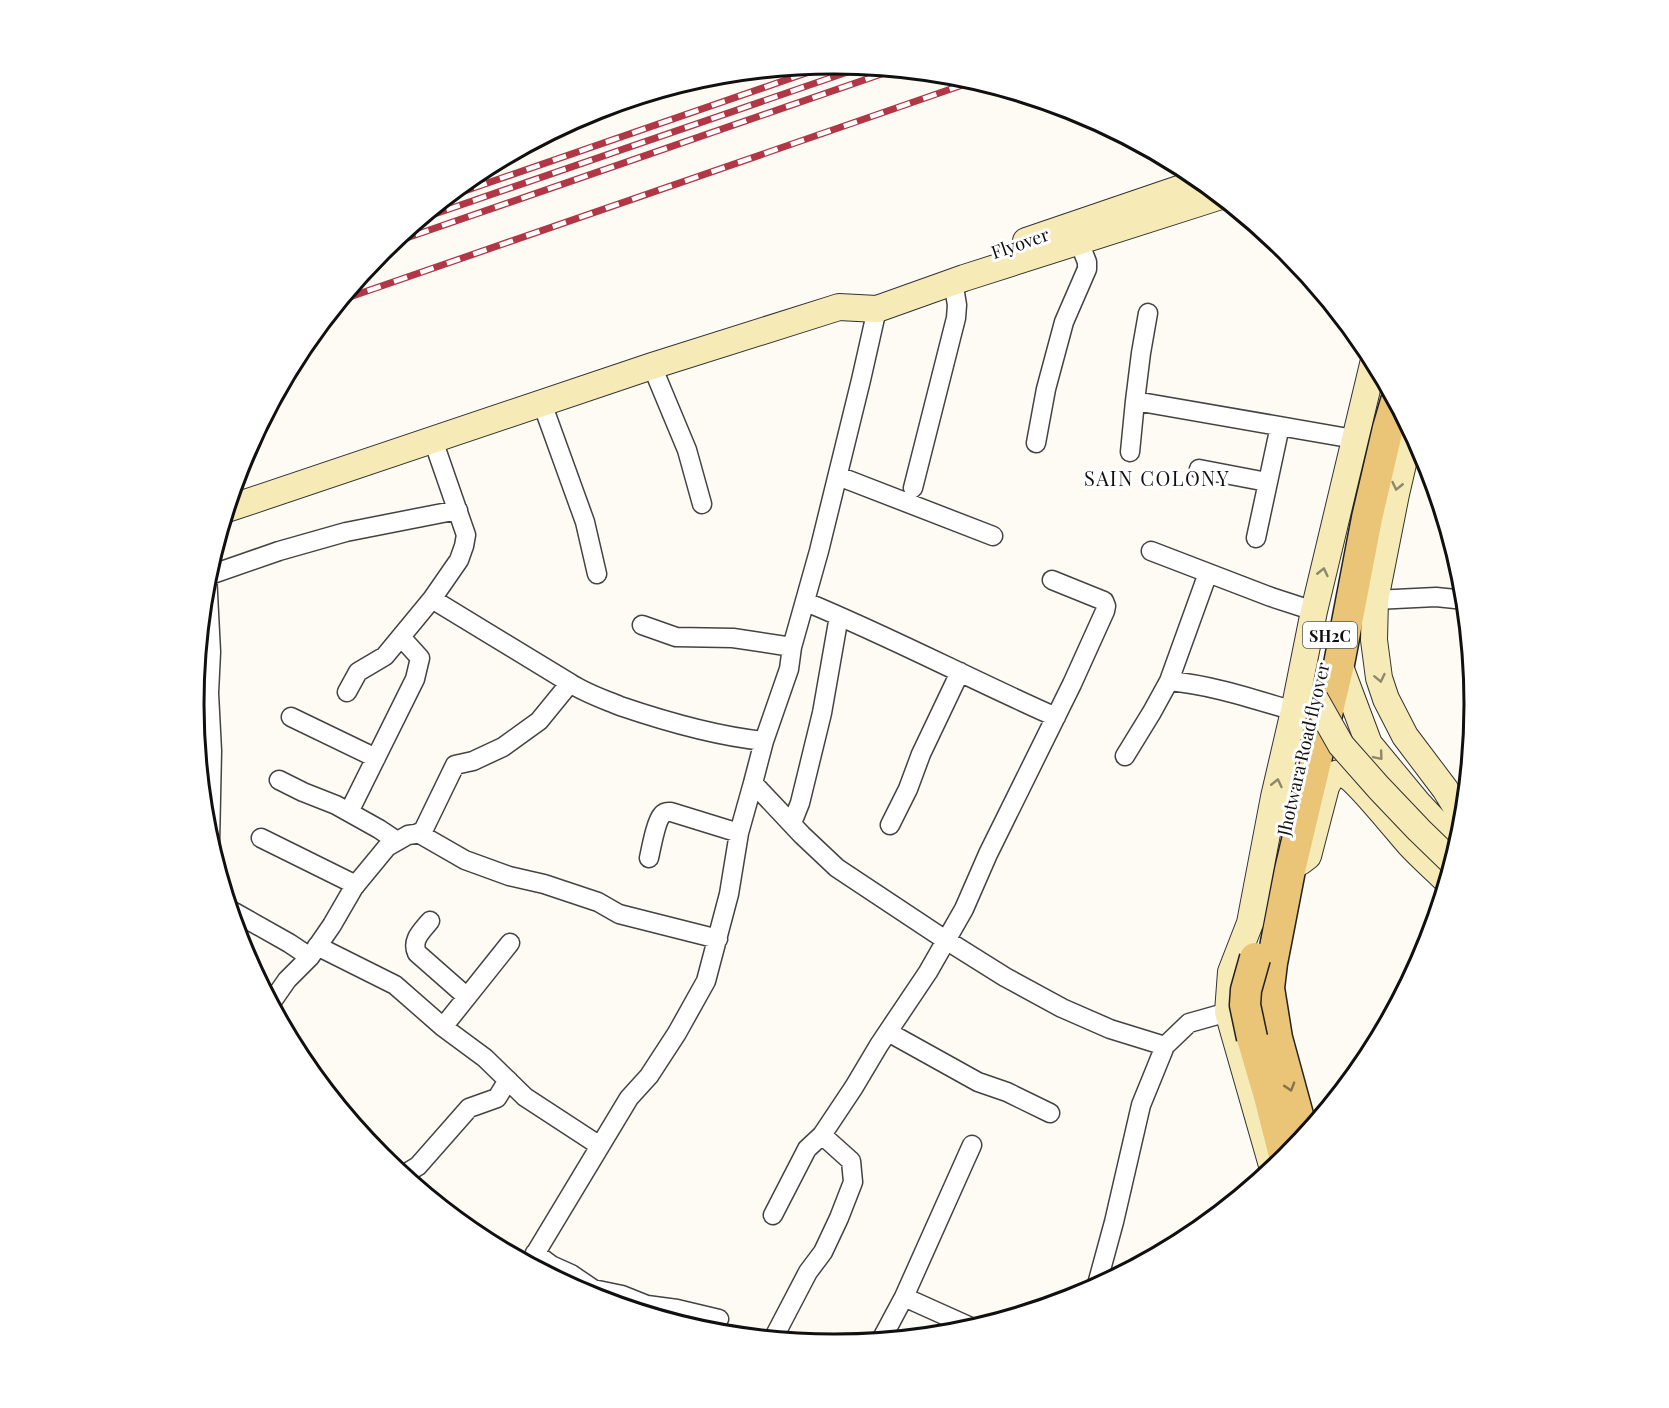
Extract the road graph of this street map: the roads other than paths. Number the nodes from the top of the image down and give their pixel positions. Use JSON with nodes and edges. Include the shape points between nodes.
{"nodes":[{"id":1,"x":1192,"y":185,"type":"edge"},
{"id":2,"x":1211,"y":199,"type":"edge"},
{"id":3,"x":1079,"y":242,"type":"junction"},
{"id":4,"x":953,"y":281,"type":"junction"},
{"id":5,"x":882,"y":299,"type":"junction"},
{"id":6,"x":1148,"y":313,"type":"dead end"},
{"id":7,"x":652,"y":366,"type":"junction"},
{"id":8,"x":1374,"y":377,"type":"edge"},
{"id":9,"x":1376,"y":381,"type":"edge"},
{"id":10,"x":1135,"y":401,"type":"junction"},
{"id":11,"x":542,"y":403,"type":"junction"},
{"id":12,"x":1393,"y":412,"type":"edge"},
{"id":13,"x":1280,"y":426,"type":"junction"},
{"id":14,"x":433,"y":440,"type":"junction"},
{"id":15,"x":1354,"y":440,"type":"junction"},
{"id":16,"x":1408,"y":442,"type":"edge"},
{"id":17,"x":1036,"y":443,"type":"dead end"},
{"id":18,"x":1130,"y":452,"type":"dead end"},
{"id":19,"x":1199,"y":469,"type":"dead end"},
{"id":20,"x":838,"y":476,"type":"junction"},
{"id":21,"x":1267,"y":482,"type":"junction"},
{"id":22,"x":913,"y":488,"type":"dead end"},
{"id":23,"x":702,"y":504,"type":"dead end"},
{"id":24,"x":236,"y":505,"type":"edge"},
{"id":25,"x":458,"y":510,"type":"junction"},
{"id":26,"x":993,"y":536,"type":"dead end"},
{"id":27,"x":1256,"y":538,"type":"dead end"},
{"id":28,"x":1151,"y":551,"type":"dead end"},
{"id":29,"x":218,"y":571,"type":"edge"},
{"id":30,"x":1208,"y":573,"type":"junction"},
{"id":31,"x":597,"y":574,"type":"dead end"},
{"id":32,"x":1052,"y":580,"type":"dead end"},
{"id":33,"x":432,"y":599,"type":"junction"},
{"id":34,"x":1456,"y":599,"type":"edge"},
{"id":35,"x":1375,"y":600,"type":"junction"},
{"id":36,"x":806,"y":602,"type":"junction"},
{"id":37,"x":1314,"y":610,"type":"junction"},
{"id":38,"x":839,"y":616,"type":"junction"},
{"id":39,"x":209,"y":620,"type":"edge"},
{"id":40,"x":642,"y":625,"type":"dead end"},
{"id":41,"x":401,"y":637,"type":"junction"},
{"id":42,"x":792,"y":647,"type":"junction"},
{"id":43,"x":1339,"y":664,"type":"junction"},
{"id":44,"x":960,"y":672,"type":"junction"},
{"id":45,"x":1169,"y":681,"type":"junction"},
{"id":46,"x":570,"y":683,"type":"junction"},
{"id":47,"x":347,"y":692,"type":"dead end"},
{"id":48,"x":1304,"y":705,"type":"junction"},
{"id":49,"x":291,"y":717,"type":"dead end"},
{"id":50,"x":1056,"y":717,"type":"junction"},
{"id":51,"x":764,"y":741,"type":"junction"},
{"id":52,"x":1125,"y":756,"type":"dead end"},
{"id":53,"x":376,"y":758,"type":"junction"},
{"id":54,"x":279,"y":780,"type":"dead end"},
{"id":55,"x":753,"y":783,"type":"junction"},
{"id":56,"x":211,"y":798,"type":"edge"},
{"id":57,"x":1456,"y":807,"type":"edge"},
{"id":58,"x":349,"y":812,"type":"junction"},
{"id":59,"x":792,"y":823,"type":"junction"},
{"id":60,"x":890,"y":825,"type":"dead end"},
{"id":61,"x":1452,"y":832,"type":"edge"},
{"id":62,"x":418,"y":833,"type":"junction"},
{"id":63,"x":739,"y":833,"type":"junction"},
{"id":64,"x":261,"y":838,"type":"dead end"},
{"id":65,"x":397,"y":841,"type":"junction"},
{"id":66,"x":1294,"y":856,"type":"junction"},
{"id":67,"x":1446,"y":857,"type":"edge"},
{"id":68,"x":649,"y":858,"type":"dead end"},
{"id":69,"x":1442,"y":875,"type":"edge"},
{"id":70,"x":356,"y":885,"type":"junction"},
{"id":71,"x":240,"y":916,"type":"edge"},
{"id":72,"x":430,"y":921,"type":"dead end"},
{"id":73,"x":718,"y":939,"type":"junction"},
{"id":74,"x":946,"y":940,"type":"junction"},
{"id":75,"x":510,"y":943,"type":"dead end"},
{"id":76,"x":314,"y":951,"type":"junction"},
{"id":77,"x":1263,"y":961,"type":"junction"},
{"id":78,"x":276,"y":996,"type":"edge"},
{"id":79,"x":467,"y":997,"type":"junction"},
{"id":80,"x":1271,"y":1007,"type":"junction"},
{"id":81,"x":1228,"y":1012,"type":"junction"},
{"id":82,"x":443,"y":1027,"type":"junction"},
{"id":83,"x":888,"y":1032,"type":"junction"},
{"id":84,"x":1264,"y":1038,"type":"junction"},
{"id":85,"x":1165,"y":1046,"type":"junction"},
{"id":86,"x":508,"y":1080,"type":"junction"},
{"id":87,"x":1050,"y":1113,"type":"dead end"},
{"id":88,"x":1301,"y":1129,"type":"edge"},
{"id":89,"x":822,"y":1135,"type":"junction"},
{"id":90,"x":972,"y":1145,"type":"dead end"},
{"id":91,"x":600,"y":1146,"type":"junction"},
{"id":92,"x":1282,"y":1148,"type":"edge"},
{"id":93,"x":1270,"y":1159,"type":"edge"},
{"id":94,"x":411,"y":1170,"type":"edge"},
{"id":95,"x":773,"y":1215,"type":"dead end"},
{"id":96,"x":533,"y":1257,"type":"edge"},
{"id":97,"x":539,"y":1260,"type":"edge"},
{"id":98,"x":1099,"y":1276,"type":"edge"},
{"id":99,"x":583,"y":1282,"type":"edge"},
{"id":100,"x":904,"y":1297,"type":"junction"},
{"id":101,"x":642,"y":1304,"type":"edge"},
{"id":102,"x":719,"y":1319,"type":"dead end"},
{"id":103,"x":959,"y":1322,"type":"edge"},
{"id":104,"x":777,"y":1331,"type":"edge"},
{"id":105,"x":885,"y":1332,"type":"edge"}],
"edges":[{"from":1,"to":5,"type":"main road","name":"Flyover"},
{"from":2,"to":3,"type":"main road"},
{"from":3,"to":4,"type":"main road"},
{"from":3,"to":17,"type":"street","via":[[1087,269],[1064,322]]},
{"from":4,"to":5,"type":"main road"},
{"from":4,"to":22,"type":"street","via":[[956,318]]},
{"from":5,"to":7,"type":"main road","via":[[838,307]]},
{"from":5,"to":20,"type":"street"},
{"from":6,"to":10,"type":"street"},
{"from":7,"to":11,"type":"main road"},
{"from":7,"to":23,"type":"street","via":[[687,450]]},
{"from":8,"to":15,"type":"main road"},
{"from":9,"to":48,"type":"main road","name":"Jhotwara Road flyover","number":"SH2C","via":[[1373,434],[1341,589]]},
{"from":10,"to":13,"type":"street"},
{"from":10,"to":18,"type":"street"},
{"from":11,"to":14,"type":"main road"},
{"from":11,"to":31,"type":"street","via":[[585,522]]},
{"from":12,"to":43,"type":"main road","name":"Jhotwara Road flyover","via":[[1367,518]]},
{"from":13,"to":15,"type":"street"},
{"from":13,"to":21,"type":"street"},
{"from":14,"to":24,"type":"main road"},
{"from":14,"to":25,"type":"street"},
{"from":37,"to":15,"type":"main road","one_way":true},
{"from":16,"to":35,"type":"main road","one_way":true},
{"from":19,"to":21,"type":"street"},
{"from":20,"to":26,"type":"street"},
{"from":20,"to":36,"type":"street"},
{"from":21,"to":27,"type":"street"},
{"from":25,"to":29,"type":"street","via":[[346,532]]},
{"from":25,"to":33,"type":"street","via":[[466,535],[464,546]]},
{"from":28,"to":30,"type":"street"},
{"from":30,"to":37,"type":"street"},
{"from":30,"to":45,"type":"street"},
{"from":32,"to":50,"type":"street","via":[[1104,601],[1106,606]]},
{"from":33,"to":41,"type":"street"},
{"from":33,"to":46,"type":"street"},
{"from":34,"to":35,"type":"street"},
{"from":35,"to":57,"type":"main road","one_way":true,"via":[[1374,640],[1386,699],[1405,736]]},
{"from":36,"to":38,"type":"street"},
{"from":36,"to":42,"type":"street"},
{"from":37,"to":48,"type":"main road"},
{"from":38,"to":44,"type":"street"},
{"from":38,"to":59,"type":"street","via":[[822,713]]},
{"from":39,"to":56,"type":"street"},
{"from":40,"to":42,"type":"street","via":[[676,637],[733,638]]},
{"from":41,"to":47,"type":"street","via":[[385,656],[358,672]]},
{"from":41,"to":53,"type":"street","via":[[420,658],[415,679]]},
{"from":42,"to":51,"type":"street","via":[[789,669]]},
{"from":43,"to":61,"type":"main road","one_way":true,"via":[[1369,744],[1418,802]]},
{"from":43,"to":66,"type":"main road","name":"Jhotwara Road flyover"},
{"from":44,"to":50,"type":"street"},
{"from":44,"to":60,"type":"street"},
{"from":45,"to":48,"type":"street"},
{"from":45,"to":52,"type":"street"},
{"from":46,"to":51,"type":"street","via":[[643,714]]},
{"from":46,"to":62,"type":"street","via":[[539,721],[503,747],[455,765],[422,833]]},
{"from":48,"to":67,"type":"main road","bridge":true},
{"from":48,"to":77,"type":"main road","name":"Jhotwara Road flyover","number":"SH2C","via":[[1266,905]]},
{"from":81,"to":48,"type":"main road","one_way":true,"via":[[1231,972],[1250,923],[1274,797]]},
{"from":49,"to":53,"type":"street"},
{"from":50,"to":74,"type":"street"},
{"from":51,"to":55,"type":"street"},
{"from":53,"to":58,"type":"street"},
{"from":54,"to":58,"type":"street"},
{"from":55,"to":59,"type":"street"},
{"from":55,"to":63,"type":"street"},
{"from":58,"to":65,"type":"street"},
{"from":59,"to":74,"type":"street","via":[[837,868]]},
{"from":62,"to":65,"type":"street"},
{"from":62,"to":73,"type":"street","via":[[465,860],[509,876],[598,902],[620,914]]},
{"from":63,"to":68,"type":"street","via":[[666,812],[658,822]]},
{"from":63,"to":73,"type":"street"},
{"from":64,"to":70,"type":"street"},
{"from":65,"to":70,"type":"street","via":[[387,847]]},
{"from":66,"to":69,"type":"main road","via":[[1308,856],[1326,786],[1331,777],[1342,774]]},
{"from":66,"to":77,"type":"main road","name":"Jhotwara Road flyover"},
{"from":70,"to":76,"type":"street"},
{"from":71,"to":76,"type":"street","via":[[289,943]]},
{"from":72,"to":79,"type":"street","via":[[414,947]]},
{"from":73,"to":91,"type":"street","via":[[706,981],[677,1033],[649,1076],[629,1098]]},
{"from":74,"to":83,"type":"street"},
{"from":74,"to":85,"type":"street","via":[[1062,1008],[1110,1029]]},
{"from":75,"to":79,"type":"street"},
{"from":76,"to":78,"type":"street"},
{"from":76,"to":82,"type":"street","via":[[395,986]]},
{"from":77,"to":80,"type":"main road","number":"SH2C"},
{"from":77,"to":84,"type":"main road","number":"SH2C","bridge":true,"via":[[1246,990],[1245,1005]]},
{"from":79,"to":82,"type":"street"},
{"from":80,"to":81,"type":"street"},
{"from":80,"to":84,"type":"main road","number":"SH2C"},
{"from":81,"to":85,"type":"street","via":[[1189,1023]]},
{"from":81,"to":93,"type":"main road"},
{"from":82,"to":86,"type":"street"},
{"from":83,"to":87,"type":"street","via":[[978,1082]]},
{"from":83,"to":89,"type":"street"},
{"from":84,"to":88,"type":"main road","one_way":true},
{"from":84,"to":92,"type":"main road","number":"SH2C","via":[[1269,1096]]},
{"from":85,"to":98,"type":"street","via":[[1141,1106]]},
{"from":86,"to":91,"type":"street","via":[[525,1097]]},
{"from":86,"to":94,"type":"street","via":[[497,1098],[469,1108]]},
{"from":89,"to":95,"type":"street","via":[[807,1149]]},
{"from":89,"to":104,"type":"street","via":[[851,1161],[853,1182],[823,1252]]},
{"from":90,"to":100,"type":"street"},
{"from":91,"to":96,"type":"street"},
{"from":97,"to":99,"type":"street"},
{"from":100,"to":103,"type":"street"},
{"from":100,"to":105,"type":"street"},
{"from":101,"to":102,"type":"street"}]}
